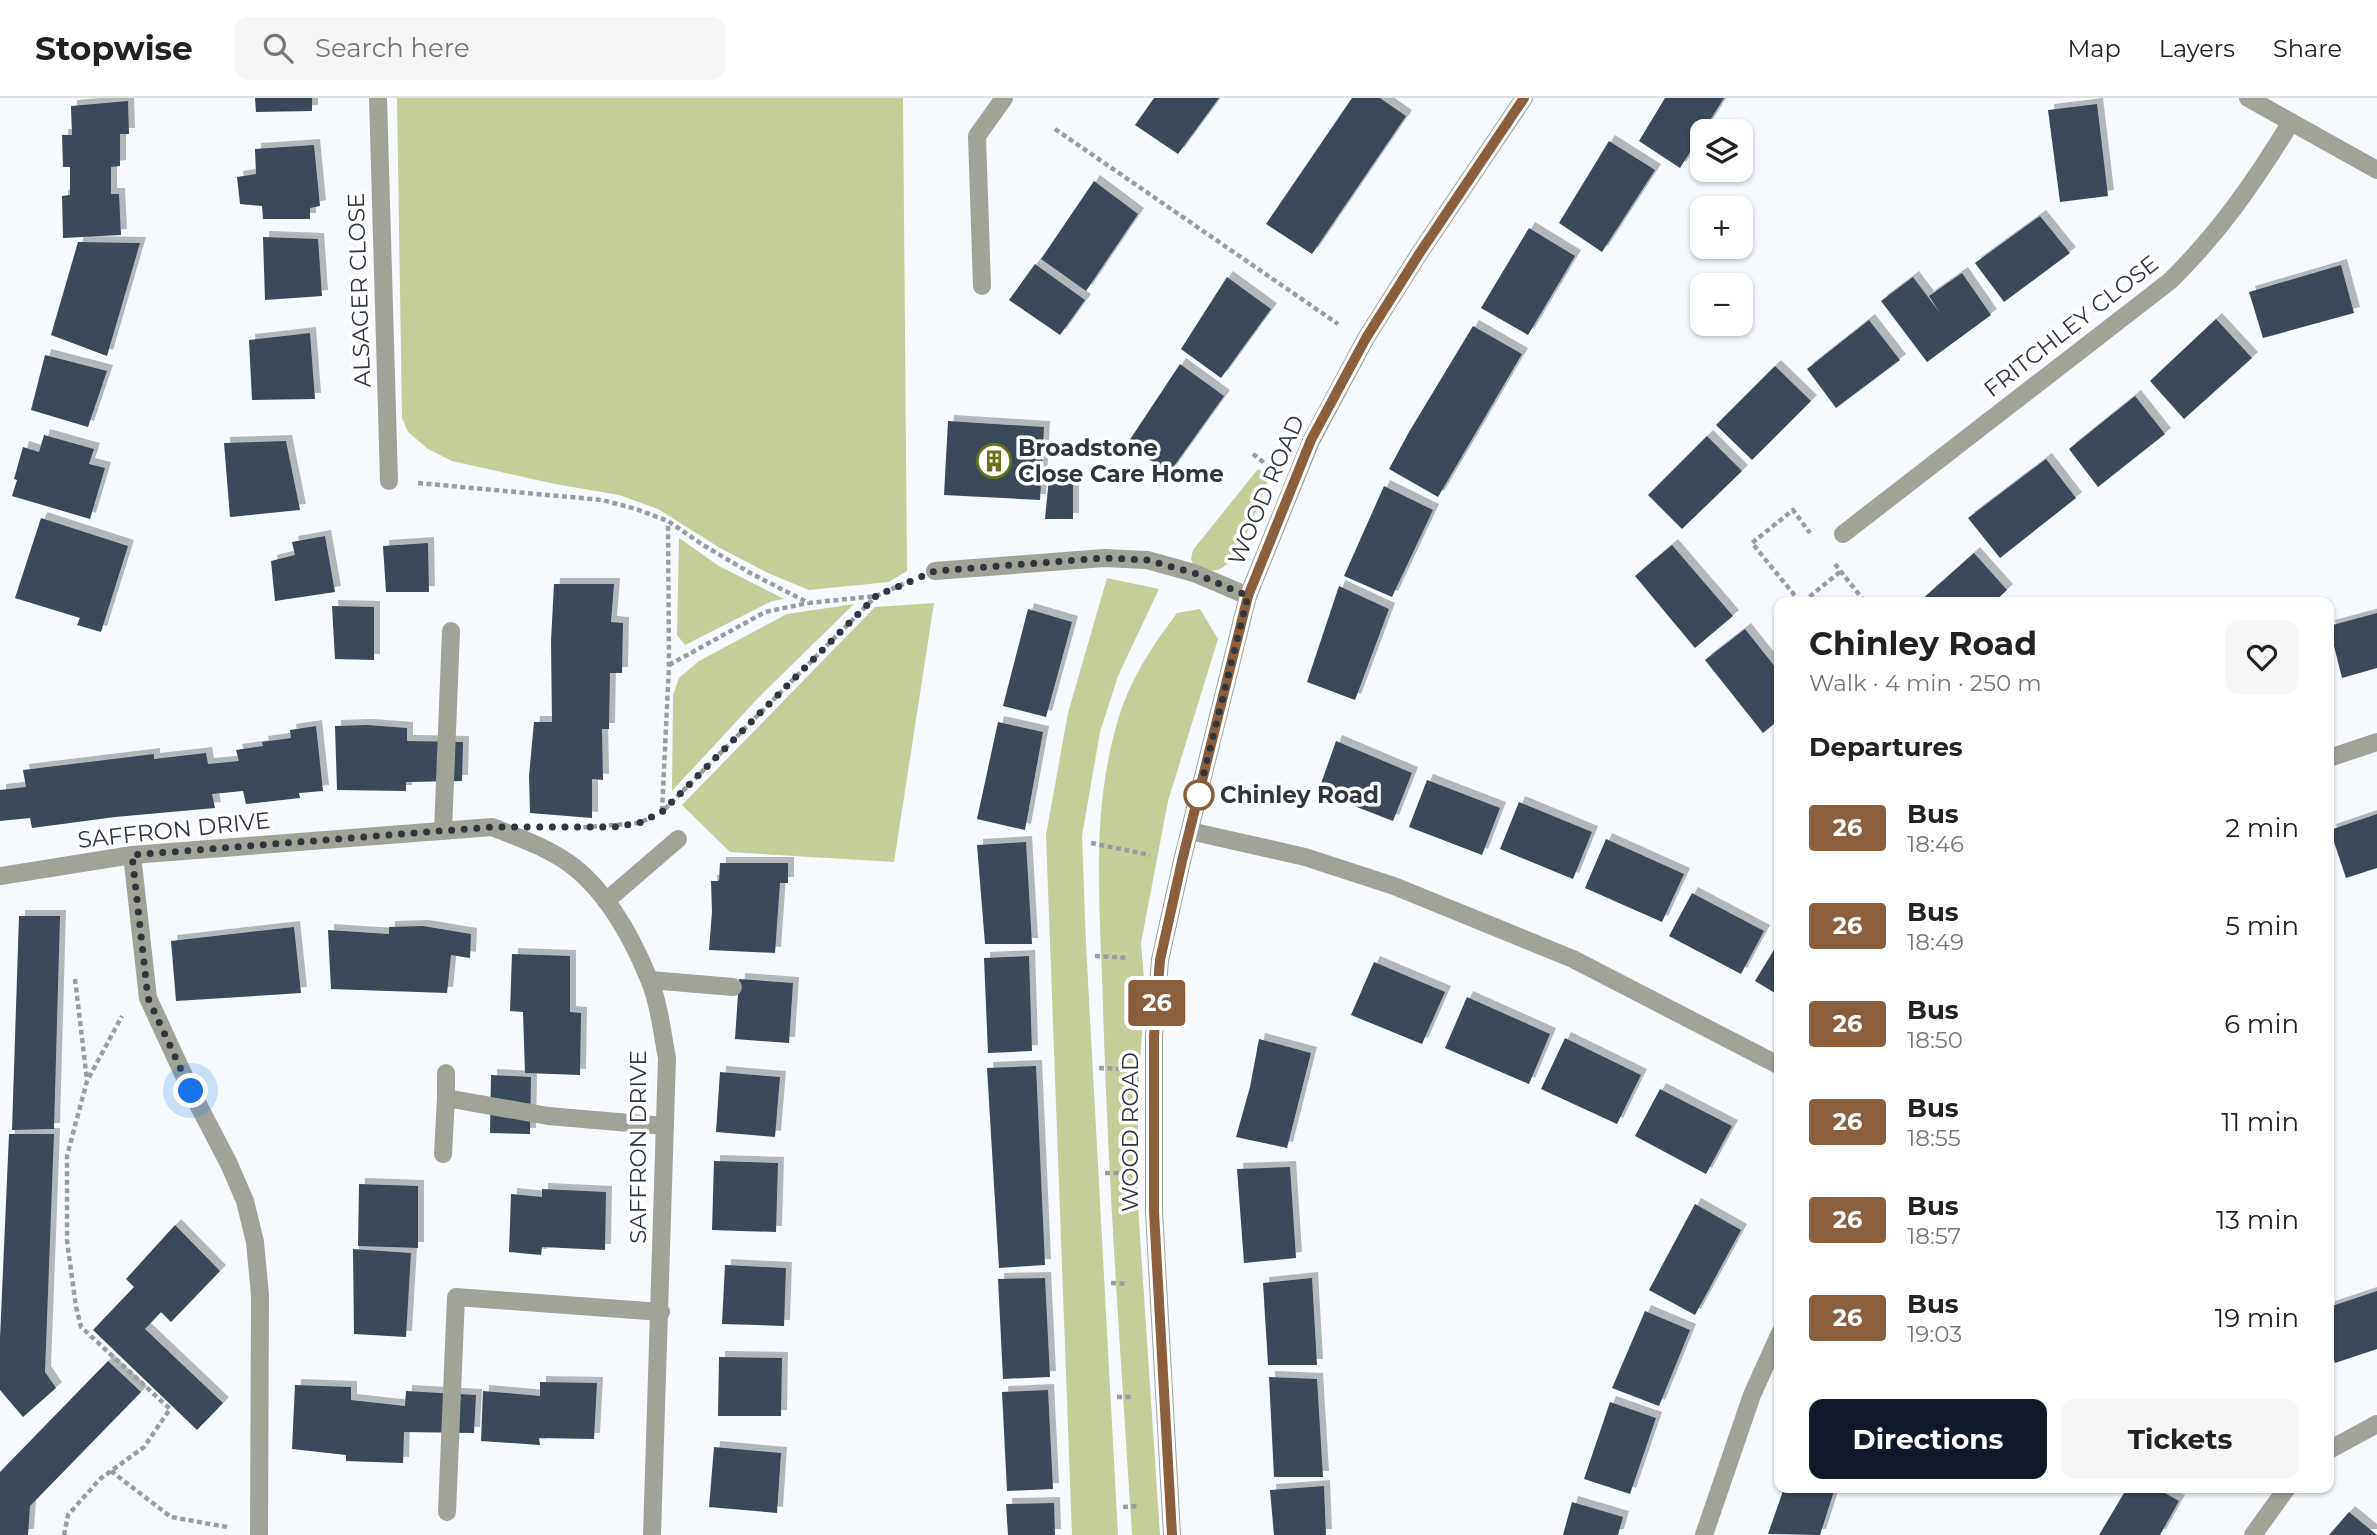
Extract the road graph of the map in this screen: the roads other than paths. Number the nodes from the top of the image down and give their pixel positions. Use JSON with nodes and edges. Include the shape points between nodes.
{"nodes":[{"id":1,"x":378,"y":98,"type":"edge"},
{"id":2,"x":1004,"y":98,"type":"edge"},
{"id":3,"x":1524,"y":98,"type":"edge"},
{"id":4,"x":2248,"y":98,"type":"edge"},
{"id":5,"x":2291,"y":122,"type":"junction"},
{"id":6,"x":2377,"y":170,"type":"edge"},
{"id":7,"x":982,"y":286,"type":"dead end"},
{"id":8,"x":389,"y":481,"type":"road end"},
{"id":9,"x":1843,"y":534,"type":"dead end"},
{"id":10,"x":935,"y":571,"type":"road end"},
{"id":11,"x":1248,"y":596,"type":"junction"},
{"id":12,"x":451,"y":631,"type":"dead end"},
{"id":13,"x":2377,"y":742,"type":"edge"},
{"id":14,"x":2334,"y":756,"type":"edge"},
{"id":15,"x":443,"y":831,"type":"junction"},
{"id":16,"x":1189,"y":831,"type":"junction"},
{"id":17,"x":678,"y":839,"type":"dead end"},
{"id":18,"x":132,"y":855,"type":"junction"},
{"id":19,"x":0,"y":876,"type":"edge"},
{"id":20,"x":606,"y":901,"type":"junction"},
{"id":21,"x":650,"y":980,"type":"junction"},
{"id":22,"x":733,"y":987,"type":"dead end"},
{"id":23,"x":1774,"y":1063,"type":"edge"},
{"id":24,"x":446,"y":1073,"type":"dead end"},
{"id":25,"x":446,"y":1098,"type":"junction"},
{"id":26,"x":665,"y":1126,"type":"junction"},
{"id":27,"x":443,"y":1154,"type":"dead end"},
{"id":28,"x":661,"y":1312,"type":"junction"},
{"id":29,"x":1774,"y":1346,"type":"edge"},
{"id":30,"x":2377,"y":1424,"type":"edge"},
{"id":31,"x":2334,"y":1447,"type":"edge"},
{"id":32,"x":2283,"y":1493,"type":"edge"},
{"id":33,"x":447,"y":1512,"type":"dead end"},
{"id":34,"x":260,"y":1534,"type":"edge"},
{"id":35,"x":652,"y":1535,"type":"edge"},
{"id":36,"x":1172,"y":1535,"type":"edge"},
{"id":37,"x":1704,"y":1535,"type":"edge"},
{"id":38,"x":2253,"y":1535,"type":"edge"}],
"edges":[{"from":1,"to":8,"type":"street","name":"ALSAGER CLOSE"},
{"from":2,"to":7,"type":"street","via":[[976,136]]},
{"from":3,"to":11,"type":"street","name":"WOOD ROAD","via":[[1366,338],[1311,440]]},
{"from":4,"to":5,"type":"street"},
{"from":5,"to":6,"type":"street"},
{"from":5,"to":9,"type":"street","name":"FRITCHLEY CLOSE","via":[[2236,207],[2170,281]]},
{"from":10,"to":11,"type":"street","via":[[1104,558],[1147,560],[1194,573]]},
{"from":11,"to":16,"type":"street","name":"WOOD ROAD"},
{"from":12,"to":15,"type":"street"},
{"from":13,"to":14,"type":"street"},
{"from":15,"to":18,"type":"street","name":"SAFFRON DRIVE"},
{"from":15,"to":20,"type":"street","name":"SAFFRON DRIVE","via":[[492,827],[536,844],[575,868]]},
{"from":16,"to":23,"type":"street","via":[[1305,857],[1394,886],[1573,959]]},
{"from":16,"to":36,"type":"street","name":"WOOD ROAD","via":[[1160,960],[1154,1048],[1154,1212]]},
{"from":17,"to":20,"type":"street"},
{"from":18,"to":19,"type":"street","name":"SAFFRON DRIVE"},
{"from":18,"to":34,"type":"street","via":[[148,998],[229,1164],[255,1242],[260,1295]]},
{"from":20,"to":21,"type":"street","name":"SAFFRON DRIVE"},
{"from":21,"to":22,"type":"street"},
{"from":21,"to":26,"type":"street","name":"SAFFRON DRIVE","via":[[667,1058]]},
{"from":24,"to":25,"type":"street"},
{"from":25,"to":26,"type":"street","via":[[548,1116]]},
{"from":25,"to":27,"type":"street"},
{"from":26,"to":28,"type":"street","name":"SAFFRON DRIVE"},
{"from":28,"to":33,"type":"street","via":[[456,1297]]},
{"from":28,"to":35,"type":"street","name":"SAFFRON DRIVE"},
{"from":29,"to":37,"type":"street","via":[[1752,1395]]},
{"from":30,"to":31,"type":"street"},
{"from":32,"to":38,"type":"street"}]}
